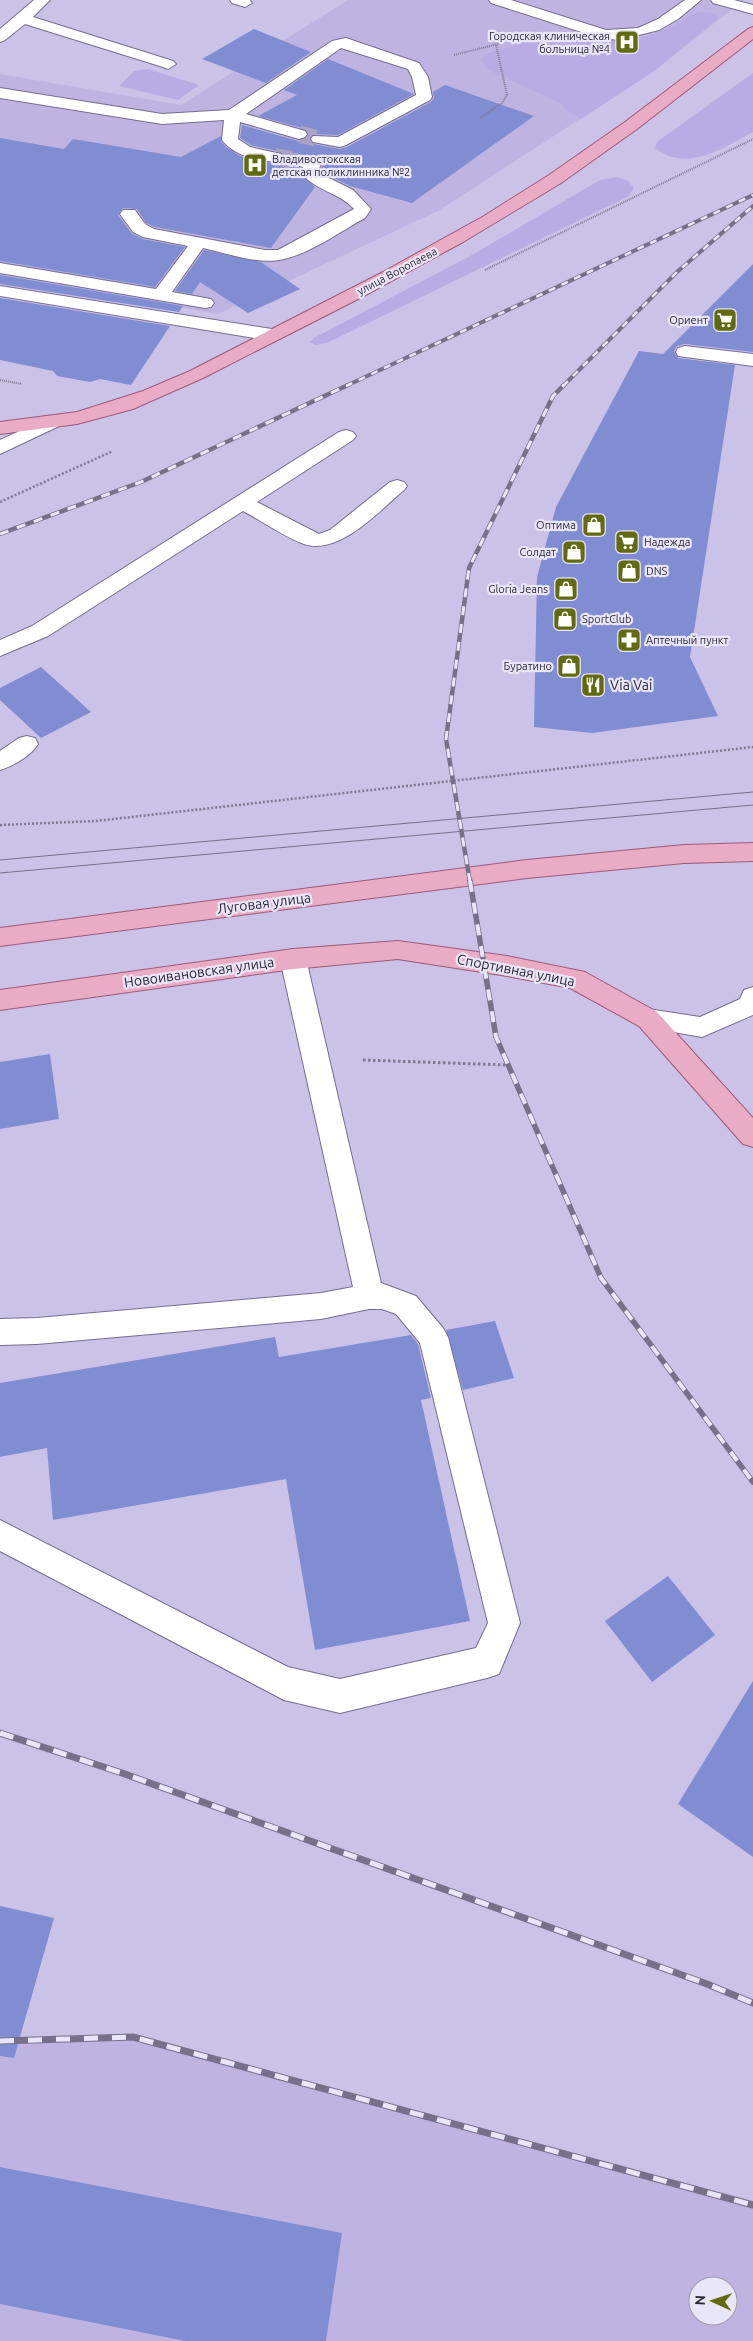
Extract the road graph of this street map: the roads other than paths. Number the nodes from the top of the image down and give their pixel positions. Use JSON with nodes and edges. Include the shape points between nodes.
{"nodes":[{"id":1,"x":41,"y":0,"type":"edge"},
{"id":2,"x":496,"y":0,"type":"edge"},
{"id":3,"x":694,"y":0,"type":"edge"},
{"id":4,"x":718,"y":0,"type":"edge"},
{"id":5,"x":753,"y":10,"type":"edge"},
{"id":6,"x":22,"y":18,"type":"junction"},
{"id":7,"x":753,"y":32,"type":"edge"},
{"id":8,"x":0,"y":37,"type":"edge"},
{"id":9,"x":168,"y":64,"type":"dead end"},
{"id":10,"x":0,"y":93,"type":"edge"},
{"id":11,"x":233,"y":115,"type":"junction"},
{"id":12,"x":300,"y":134,"type":"tunnel mouth"},
{"id":13,"x":319,"y":139,"type":"tunnel mouth"},
{"id":14,"x":275,"y":157,"type":"tunnel mouth"},
{"id":15,"x":295,"y":160,"type":"tunnel mouth"},
{"id":16,"x":128,"y":214,"type":"dead end"},
{"id":17,"x":199,"y":242,"type":"junction"},
{"id":18,"x":0,"y":268,"type":"edge"},
{"id":19,"x":0,"y":291,"type":"edge"},
{"id":20,"x":161,"y":295,"type":"junction"},
{"id":21,"x":206,"y":304,"type":"dead end"},
{"id":22,"x":272,"y":335,"type":"junction"},
{"id":23,"x":685,"y":352,"type":"dead end"},
{"id":24,"x":753,"y":360,"type":"edge"},
{"id":25,"x":50,"y":423,"type":"junction"},
{"id":26,"x":0,"y":428,"type":"edge"},
{"id":27,"x":346,"y":436,"type":"dead end"},
{"id":28,"x":0,"y":448,"type":"edge"},
{"id":29,"x":397,"y":486,"type":"dead end"},
{"id":30,"x":242,"y":502,"type":"junction"},
{"id":31,"x":0,"y":649,"type":"edge"},
{"id":32,"x":27,"y":744,"type":"dead end"},
{"id":33,"x":0,"y":762,"type":"edge"},
{"id":34,"x":753,"y":852,"type":"edge"},
{"id":35,"x":0,"y":937,"type":"edge"},
{"id":36,"x":398,"y":950,"type":"joint"},
{"id":37,"x":293,"y":959,"type":"junction"},
{"id":38,"x":753,"y":998,"type":"edge"},
{"id":39,"x":0,"y":1000,"type":"edge"},
{"id":40,"x":648,"y":1019,"type":"junction"},
{"id":41,"x":753,"y":1136,"type":"edge"},
{"id":42,"x":369,"y":1296,"type":"junction"},
{"id":43,"x":0,"y":1332,"type":"edge"},
{"id":44,"x":0,"y":1535,"type":"edge"}],
"edges":[{"from":1,"to":6,"type":"street"},
{"from":2,"to":3,"type":"street","via":[[605,36],[619,36],[648,31]]},
{"from":4,"to":5,"type":"street"},
{"from":6,"to":8,"type":"street"},
{"from":6,"to":9,"type":"street"},
{"from":7,"to":22,"type":"main road","name":"улица Воропаева","via":[[636,122],[555,179],[435,251]]},
{"from":10,"to":11,"type":"street","via":[[162,119]]},
{"from":11,"to":12,"type":"street"},
{"from":11,"to":13,"type":"street","via":[[337,44],[414,66],[424,97],[340,142]]},
{"from":11,"to":14,"type":"street","via":[[230,140],[234,146]]},
{"from":15,"to":17,"type":"street","via":[[313,164],[309,172],[313,177],[358,202],[362,209],[359,214],[290,252],[278,255]]},
{"from":16,"to":17,"type":"street","via":[[139,228],[149,233]]},
{"from":17,"to":20,"type":"street"},
{"from":18,"to":20,"type":"street"},
{"from":19,"to":22,"type":"street"},
{"from":20,"to":21,"type":"street"},
{"from":22,"to":25,"type":"main road","name":"улица Воропаева","via":[[166,388],[104,411]]},
{"from":23,"to":24,"type":"street"},
{"from":25,"to":26,"type":"main road","name":"улица Воропаева"},
{"from":25,"to":28,"type":"street"},
{"from":27,"to":30,"type":"street"},
{"from":29,"to":30,"type":"street","via":[[337,535],[320,540],[310,539]]},
{"from":30,"to":31,"type":"street","via":[[40,631]]},
{"from":32,"to":33,"type":"street"},
{"from":34,"to":35,"type":"main road","name":"Луговая улица","via":[[684,854],[527,869]]},
{"from":36,"to":37,"type":"main road","name":"Новоивановская улица"},
{"from":36,"to":40,"type":"main road","name":"Спортивная улица","via":[[576,980]]},
{"from":37,"to":39,"type":"main road","name":"Новоивановская улица"},
{"from":37,"to":42,"type":"street"},
{"from":38,"to":40,"type":"street","via":[[750,1005],[702,1027]]},
{"from":40,"to":41,"type":"main road","name":"Спортивная улица"},
{"from":42,"to":43,"type":"street","via":[[320,1306]]},
{"from":42,"to":44,"type":"street","via":[[382,1296],[406,1305],[434,1337],[504,1623],[487,1662],[340,1696],[284,1682]]}]}
